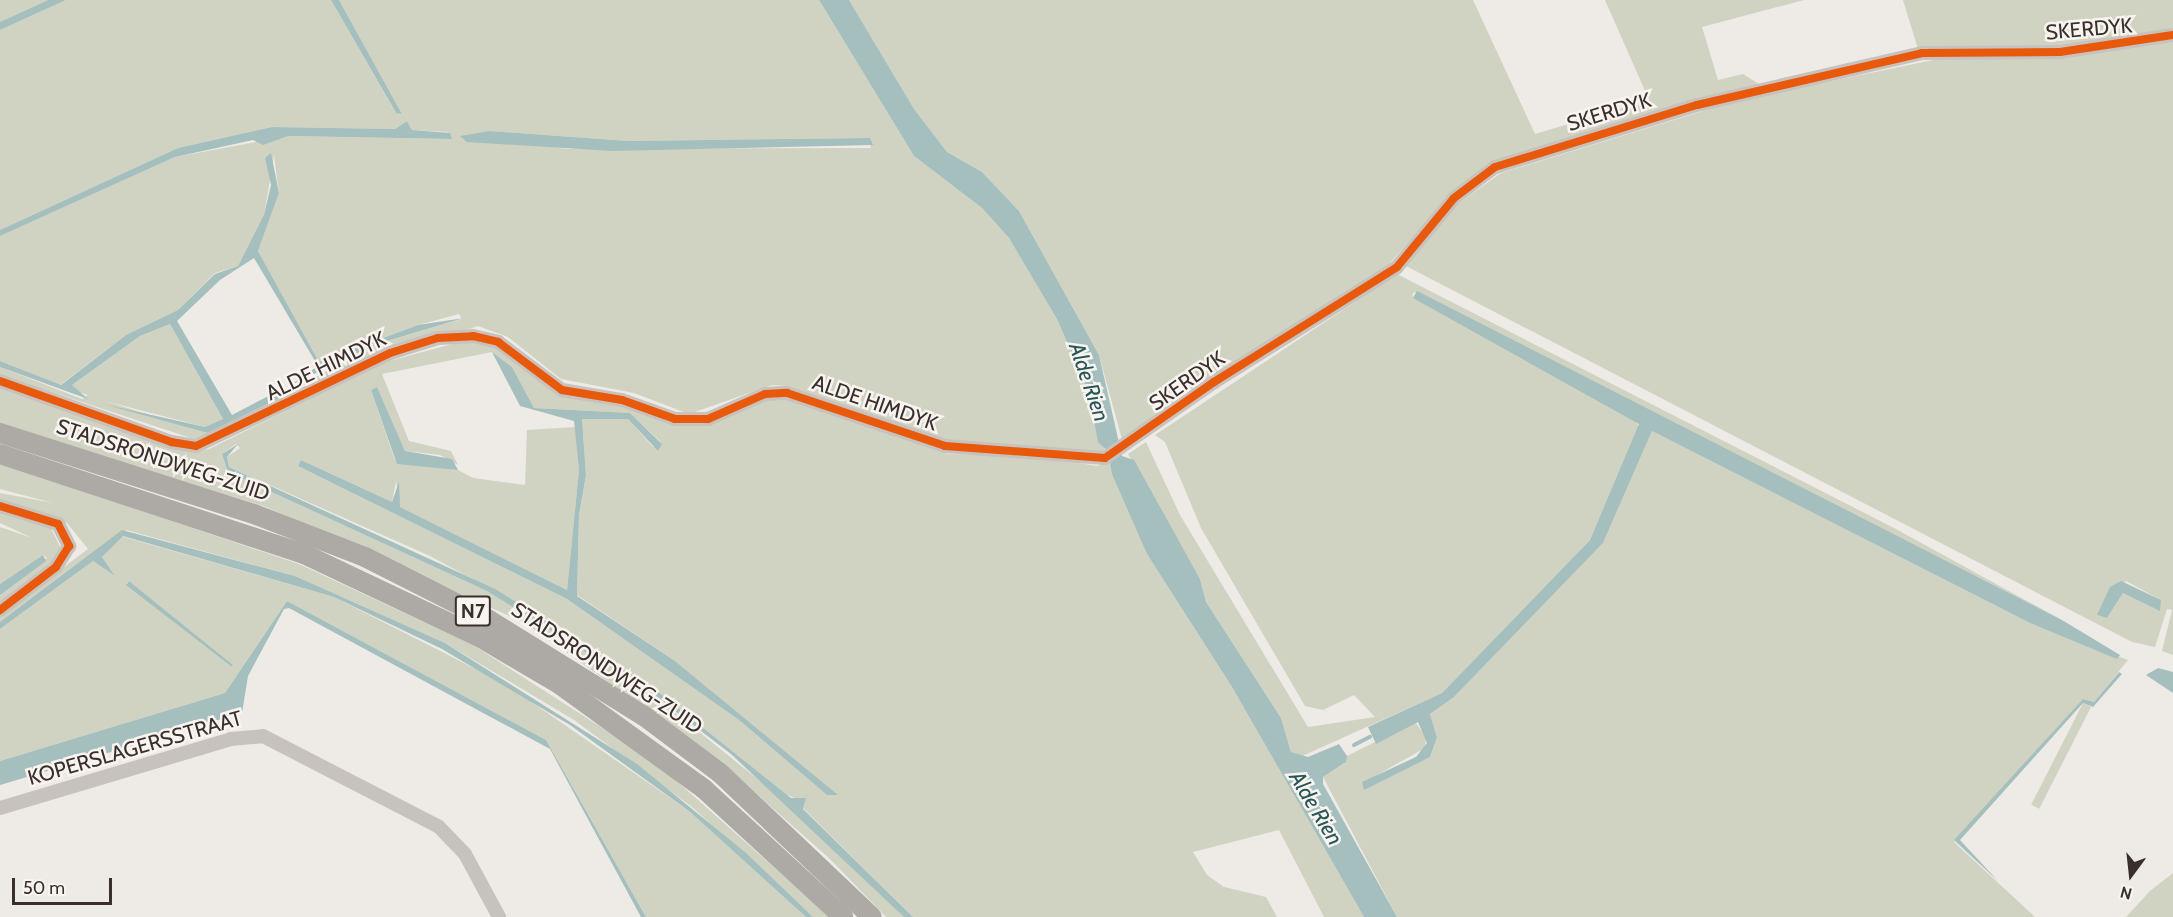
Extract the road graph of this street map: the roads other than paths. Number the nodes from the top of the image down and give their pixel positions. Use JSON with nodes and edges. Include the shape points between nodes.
{"nodes":[{"id":1,"x":2173,"y":35,"type":"edge"},
{"id":2,"x":0,"y":381,"type":"edge"},
{"id":3,"x":0,"y":433,"type":"edge"},
{"id":4,"x":1144,"y":434,"type":"joint"},
{"id":5,"x":0,"y":454,"type":"edge"},
{"id":6,"x":0,"y":506,"type":"edge"},
{"id":7,"x":0,"y":610,"type":"edge"},
{"id":8,"x":0,"y":808,"type":"edge"},
{"id":9,"x":498,"y":917,"type":"edge"},
{"id":10,"x":843,"y":917,"type":"edge"},
{"id":11,"x":872,"y":917,"type":"edge"}],
"edges":[{"from":1,"to":4,"type":"street","name":"SKERDYK","via":[[2060,52],[1922,53],[1718,99],[1503,164],[1454,198],[1397,267],[1214,382]]},
{"from":2,"to":4,"type":"street","name":"ALDE HIMDYK","via":[[171,442],[196,446],[390,353],[438,338],[473,336],[498,342],[562,390],[622,400],[675,419],[708,419],[765,394],[787,393],[945,446],[1092,459],[1117,453]]},
{"from":3,"to":11,"type":"highway","name":"STADSRONDWEG-ZUID","number":"N7","via":[[282,524],[428,586],[644,716],[720,773]]},
{"from":5,"to":10,"type":"highway","name":"STADSRONDWEG-ZUID","number":"N7","via":[[304,554],[481,638],[559,684],[695,782]]},
{"from":6,"to":7,"type":"street","via":[[57,524],[69,546],[56,567]]},
{"from":8,"to":9,"type":"street","name":"KOPERSLAGERSSTRAAT","via":[[231,739],[262,735],[439,827],[465,854]]}]}
